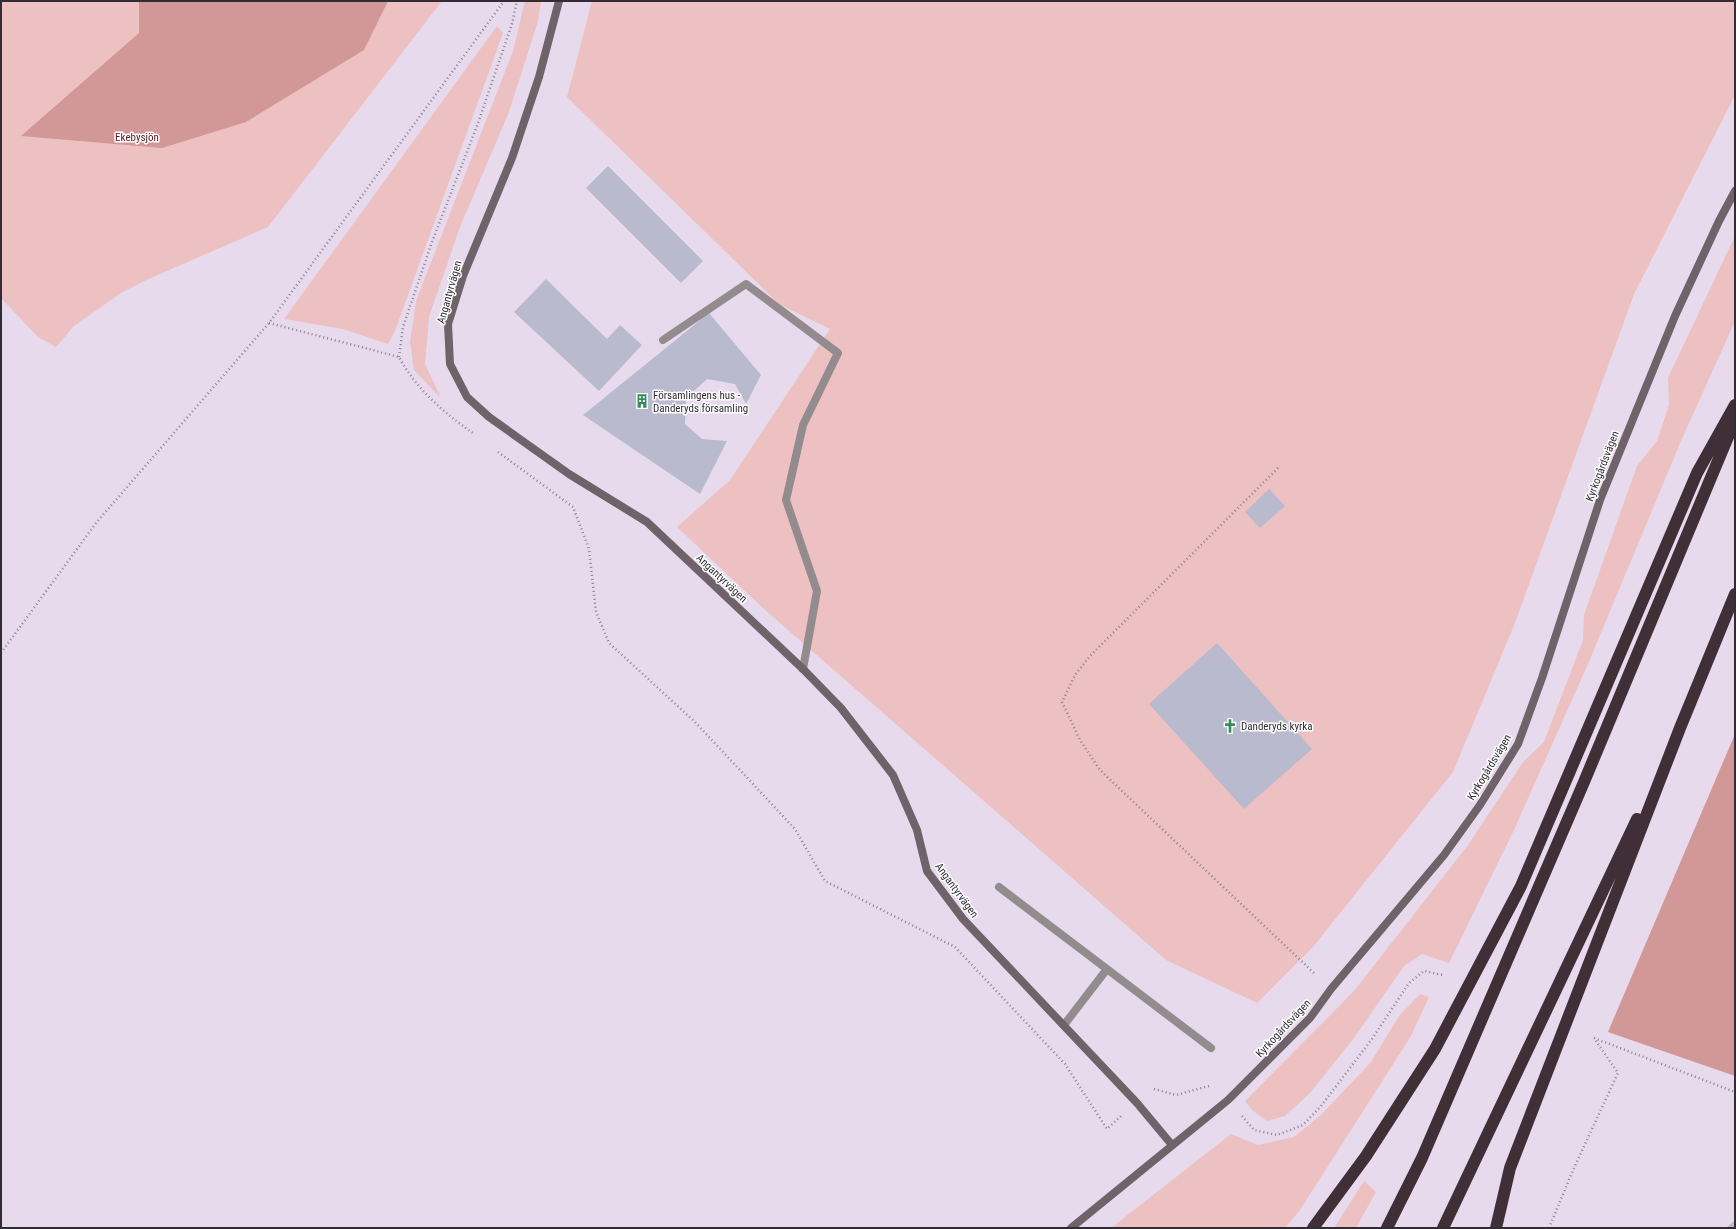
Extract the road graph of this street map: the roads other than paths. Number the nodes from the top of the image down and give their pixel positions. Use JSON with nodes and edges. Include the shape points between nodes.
{"nodes":[{"id":1,"x":559,"y":1,"type":"edge"},
{"id":2,"x":1735,"y":191,"type":"edge"},
{"id":3,"x":663,"y":340,"type":"dead end"},
{"id":4,"x":1735,"y":405,"type":"edge"},
{"id":5,"x":1735,"y":420,"type":"edge"},
{"id":6,"x":1735,"y":594,"type":"edge"},
{"id":7,"x":803,"y":669,"type":"junction"},
{"id":8,"x":1680,"y":728,"type":"junction"},
{"id":9,"x":999,"y":887,"type":"dead end"},
{"id":10,"x":1107,"y":969,"type":"junction"},
{"id":11,"x":1064,"y":1025,"type":"junction"},
{"id":12,"x":1211,"y":1048,"type":"dead end"},
{"id":13,"x":1172,"y":1145,"type":"junction"},
{"id":14,"x":1072,"y":1228,"type":"edge"},
{"id":15,"x":1313,"y":1228,"type":"edge"},
{"id":16,"x":1387,"y":1228,"type":"edge"},
{"id":17,"x":1443,"y":1228,"type":"edge"},
{"id":18,"x":1496,"y":1228,"type":"edge"}],
"edges":[{"from":1,"to":7,"type":"street","name":"Angantyrvägen","via":[[539,77],[512,158],[463,276],[450,317],[450,364],[467,397],[489,417],[569,474],[647,522]]},
{"from":2,"to":13,"type":"street","name":"Kyrkogårdsvägen","via":[[1675,316],[1603,493],[1518,744],[1480,805],[1444,855],[1331,989],[1310,1018],[1228,1100]]},
{"from":3,"to":7,"type":"lane","via":[[746,284],[838,353],[803,425],[786,500],[817,591]]},
{"from":4,"to":15,"type":"highway","via":[[1693,481],[1522,886],[1435,1049],[1366,1156]]},
{"from":5,"to":16,"type":"highway","via":[[1584,782],[1422,1158]]},
{"from":6,"to":8,"type":"highway"},
{"from":7,"to":11,"type":"street","name":"Angantyrvägen","via":[[841,708],[893,775],[917,830],[927,871],[963,919]]},
{"from":8,"to":17,"type":"highway"},
{"from":8,"to":18,"type":"highway","via":[[1510,1168]]},
{"from":9,"to":10,"type":"lane"},
{"from":10,"to":11,"type":"lane"},
{"from":10,"to":12,"type":"lane"},
{"from":11,"to":13,"type":"street","name":"Angantyrvägen","via":[[1137,1103]]},
{"from":13,"to":14,"type":"street","name":"Kyrkogårdsvägen"}]}
